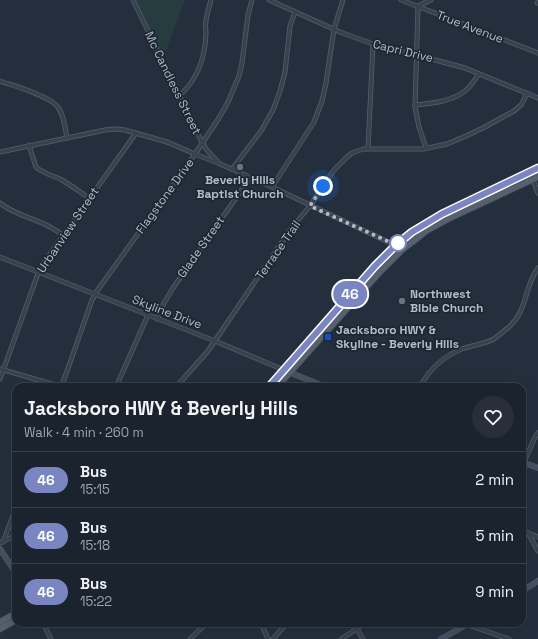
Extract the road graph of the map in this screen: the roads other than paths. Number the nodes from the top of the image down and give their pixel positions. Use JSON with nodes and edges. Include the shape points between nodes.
{"nodes":[{"id":1,"x":133,"y":0,"type":"edge"},
{"id":2,"x":211,"y":0,"type":"edge"},
{"id":3,"x":252,"y":0,"type":"edge"},
{"id":4,"x":269,"y":0,"type":"edge"},
{"id":5,"x":343,"y":0,"type":"edge"},
{"id":6,"x":401,"y":0,"type":"edge"},
{"id":7,"x":432,"y":0,"type":"edge"},
{"id":8,"x":418,"y":6,"type":"junction"},
{"id":9,"x":295,"y":12,"type":"junction"},
{"id":10,"x":334,"y":29,"type":"junction"},
{"id":11,"x":373,"y":44,"type":"junction"},
{"id":12,"x":538,"y":53,"type":"edge"},
{"id":13,"x":417,"y":56,"type":"junction"},
{"id":14,"x":479,"y":74,"type":"junction"},
{"id":15,"x":0,"y":81,"type":"edge"},
{"id":16,"x":527,"y":93,"type":"junction"},
{"id":17,"x":180,"y":95,"type":"junction"},
{"id":18,"x":538,"y":98,"type":"edge"},
{"id":19,"x":415,"y":105,"type":"junction"},
{"id":20,"x":136,"y":133,"type":"junction"},
{"id":21,"x":67,"y":138,"type":"junction"},
{"id":22,"x":203,"y":143,"type":"junction"},
{"id":23,"x":29,"y":145,"type":"junction"},
{"id":24,"x":426,"y":148,"type":"junction"},
{"id":25,"x":368,"y":149,"type":"junction"},
{"id":26,"x":0,"y":152,"type":"edge"},
{"id":27,"x":195,"y":154,"type":"junction"},
{"id":28,"x":218,"y":163,"type":"junction"},
{"id":29,"x":538,"y":168,"type":"edge"},
{"id":30,"x":232,"y":169,"type":"junction"},
{"id":31,"x":530,"y":172,"type":"junction"},
{"id":32,"x":250,"y":178,"type":"junction"},
{"id":33,"x":535,"y":178,"type":"edge"},
{"id":34,"x":272,"y":187,"type":"junction"},
{"id":35,"x":538,"y":193,"type":"edge"},
{"id":36,"x":89,"y":198,"type":"junction"},
{"id":37,"x":0,"y":203,"type":"edge"},
{"id":38,"x":310,"y":206,"type":"junction"},
{"id":39,"x":63,"y":235,"type":"junction"},
{"id":40,"x":396,"y":245,"type":"junction"},
{"id":41,"x":403,"y":249,"type":"junction"},
{"id":42,"x":0,"y":258,"type":"edge"},
{"id":43,"x":538,"y":268,"type":"edge"},
{"id":44,"x":38,"y":273,"type":"junction"},
{"id":45,"x":94,"y":295,"type":"junction"},
{"id":46,"x":342,"y":304,"type":"junction"},
{"id":47,"x":348,"y":309,"type":"junction"},
{"id":48,"x":148,"y":315,"type":"junction"},
{"id":49,"x":157,"y":319,"type":"junction"},
{"id":50,"x":215,"y":342,"type":"junction"},
{"id":51,"x":2,"y":370,"type":"edge"},
{"id":52,"x":284,"y":370,"type":"junction"},
{"id":53,"x":290,"y":373,"type":"junction"},
{"id":54,"x":0,"y":379,"type":"edge"},
{"id":55,"x":47,"y":383,"type":"edge"},
{"id":56,"x":62,"y":383,"type":"edge"},
{"id":57,"x":118,"y":383,"type":"edge"},
{"id":58,"x":180,"y":383,"type":"edge"},
{"id":59,"x":273,"y":383,"type":"edge"},
{"id":60,"x":281,"y":383,"type":"edge"},
{"id":61,"x":316,"y":383,"type":"edge"},
{"id":62,"x":422,"y":383,"type":"edge"},
{"id":63,"x":538,"y":433,"type":"edge"},
{"id":64,"x":526,"y":456,"type":"edge"},
{"id":65,"x":526,"y":463,"type":"edge"},
{"id":66,"x":538,"y":468,"type":"edge"},
{"id":67,"x":12,"y":518,"type":"edge"},
{"id":68,"x":528,"y":533,"type":"joint"},
{"id":69,"x":12,"y":536,"type":"edge"},
{"id":70,"x":538,"y":537,"type":"edge"},
{"id":71,"x":2,"y":542,"type":"edge"},
{"id":72,"x":0,"y":549,"type":"edge"},
{"id":73,"x":538,"y":550,"type":"edge"},
{"id":74,"x":12,"y":567,"type":"edge"},
{"id":75,"x":538,"y":581,"type":"edge"},
{"id":76,"x":526,"y":588,"type":"edge"},
{"id":77,"x":12,"y":615,"type":"edge"},
{"id":78,"x":0,"y":622,"type":"edge"},
{"id":79,"x":12,"y":622,"type":"edge"},
{"id":80,"x":45,"y":627,"type":"edge"},
{"id":81,"x":203,"y":627,"type":"edge"},
{"id":82,"x":263,"y":627,"type":"edge"},
{"id":83,"x":283,"y":627,"type":"edge"},
{"id":84,"x":359,"y":627,"type":"edge"},
{"id":85,"x":461,"y":627,"type":"edge"},
{"id":86,"x":475,"y":627,"type":"edge"},
{"id":87,"x":0,"y":629,"type":"edge"},
{"id":88,"x":356,"y":629,"type":"junction"},
{"id":89,"x":51,"y":639,"type":"edge"},
{"id":90,"x":190,"y":639,"type":"edge"},
{"id":91,"x":268,"y":639,"type":"edge"},
{"id":92,"x":272,"y":639,"type":"edge"},
{"id":93,"x":341,"y":639,"type":"edge"},
{"id":94,"x":363,"y":639,"type":"edge"},
{"id":95,"x":441,"y":639,"type":"edge"},
{"id":96,"x":509,"y":639,"type":"edge"}],
"edges":[{"from":1,"to":17,"type":"street","name":"Mc Candless Street"},
{"from":2,"to":17,"type":"street","via":[[202,61],[189,86]]},
{"from":3,"to":22,"type":"street","name":"Flagstone Drive","via":[[239,76],[228,102]]},
{"from":4,"to":9,"type":"street","name":"Capri Drive"},
{"from":5,"to":10,"type":"street"},
{"from":6,"to":8,"type":"street","name":"True Avenue"},
{"from":7,"to":8,"type":"street"},
{"from":8,"to":12,"type":"street","name":"True Avenue"},
{"from":8,"to":13,"type":"street"},
{"from":9,"to":10,"type":"street","name":"Capri Drive"},
{"from":9,"to":30,"type":"street","via":[[290,26],[285,72],[273,110],[261,131]]},
{"from":10,"to":11,"type":"street","name":"Capri Drive"},
{"from":10,"to":34,"type":"street","via":[[326,83],[314,122]]},
{"from":11,"to":13,"type":"street","name":"Capri Drive"},
{"from":11,"to":25,"type":"street"},
{"from":13,"to":14,"type":"street","name":"Capri Drive"},
{"from":13,"to":19,"type":"street"},
{"from":14,"to":16,"type":"street","name":"Capri Drive"},
{"from":14,"to":19,"type":"street","via":[[458,96]]},
{"from":15,"to":21,"type":"street","via":[[53,102],[60,111]]},
{"from":16,"to":18,"type":"street","name":"Capri Drive"},
{"from":16,"to":24,"type":"street","name":"Terrace Trail","via":[[522,104],[514,112],[447,144]]},
{"from":17,"to":22,"type":"street","name":"Mc Candless Street"},
{"from":19,"to":24,"type":"street"},
{"from":20,"to":21,"type":"street","via":[[115,129]]},
{"from":20,"to":27,"type":"street"},
{"from":20,"to":36,"type":"street","name":"Urbanview Street"},
{"from":21,"to":23,"type":"street"},
{"from":22,"to":27,"type":"street","name":"Flagstone Drive"},
{"from":22,"to":28,"type":"street","name":"Mc Candless Street"},
{"from":23,"to":26,"type":"street"},
{"from":23,"to":36,"type":"street","via":[[38,170],[63,181]]},
{"from":24,"to":25,"type":"street","name":"Terrace Trail"},
{"from":25,"to":38,"type":"street","name":"Terrace Trail","via":[[347,157],[334,170]]},
{"from":27,"to":28,"type":"street"},
{"from":27,"to":45,"type":"street","name":"Flagstone Drive"},
{"from":28,"to":30,"type":"street"},
{"from":29,"to":31,"type":"main road"},
{"from":30,"to":32,"type":"street"},
{"from":31,"to":33,"type":"street"},
{"from":31,"to":40,"type":"main road","via":[[433,219]]},
{"from":32,"to":34,"type":"street"},
{"from":32,"to":49,"type":"street","name":"Glade Street","via":[[173,288]]},
{"from":33,"to":35,"type":"street"},
{"from":33,"to":41,"type":"main road","via":[[450,218],[426,231]]},
{"from":34,"to":38,"type":"street"},
{"from":36,"to":39,"type":"street","name":"Urbanview Street"},
{"from":37,"to":39,"type":"street"},
{"from":38,"to":40,"type":"street"},
{"from":38,"to":50,"type":"street","name":"Terrace Trail","via":[[290,230]]},
{"from":39,"to":44,"type":"street","name":"Urbanview Street"},
{"from":40,"to":41,"type":"street"},
{"from":40,"to":46,"type":"main road"},
{"from":41,"to":47,"type":"main road"},
{"from":42,"to":44,"type":"street","name":"Skyline Drive"},
{"from":43,"to":62,"type":"street","via":[[522,310],[510,326],[493,339],[462,349],[445,358],[430,371]]},
{"from":44,"to":45,"type":"street","name":"Skyline Drive"},
{"from":44,"to":51,"type":"street","name":"Urbanview Street"},
{"from":45,"to":48,"type":"street","name":"Skyline Drive"},
{"from":45,"to":56,"type":"street","name":"Flagstone Drive"},
{"from":46,"to":47,"type":"main road"},
{"from":46,"to":52,"type":"main road"},
{"from":47,"to":53,"type":"main road"},
{"from":48,"to":49,"type":"street","name":"Skyline Drive"},
{"from":48,"to":57,"type":"street"},
{"from":49,"to":50,"type":"street","name":"Skyline Drive"},
{"from":50,"to":52,"type":"street","name":"Skyline Drive"},
{"from":50,"to":58,"type":"street","name":"Terrace Trail"},
{"from":51,"to":54,"type":"street","name":"Urbanview Street"},
{"from":51,"to":55,"type":"street"},
{"from":52,"to":53,"type":"street","name":"Skyline Drive"},
{"from":52,"to":59,"type":"main road"},
{"from":53,"to":60,"type":"main road"},
{"from":53,"to":61,"type":"street","name":"Skyline Drive"},
{"from":63,"to":64,"type":"street"},
{"from":65,"to":66,"type":"street"},
{"from":67,"to":71,"type":"street"},
{"from":68,"to":70,"type":"street"},
{"from":68,"to":73,"type":"street"},
{"from":69,"to":71,"type":"street"},
{"from":72,"to":74,"type":"street"},
{"from":75,"to":76,"type":"street"},
{"from":77,"to":78,"type":"main road"},
{"from":79,"to":87,"type":"main road"},
{"from":80,"to":89,"type":"street"},
{"from":81,"to":90,"type":"street"},
{"from":82,"to":91,"type":"street"},
{"from":83,"to":92,"type":"street"},
{"from":84,"to":88,"type":"street"},
{"from":85,"to":95,"type":"street"},
{"from":86,"to":96,"type":"street"},
{"from":88,"to":93,"type":"street"},
{"from":88,"to":94,"type":"street"}]}
